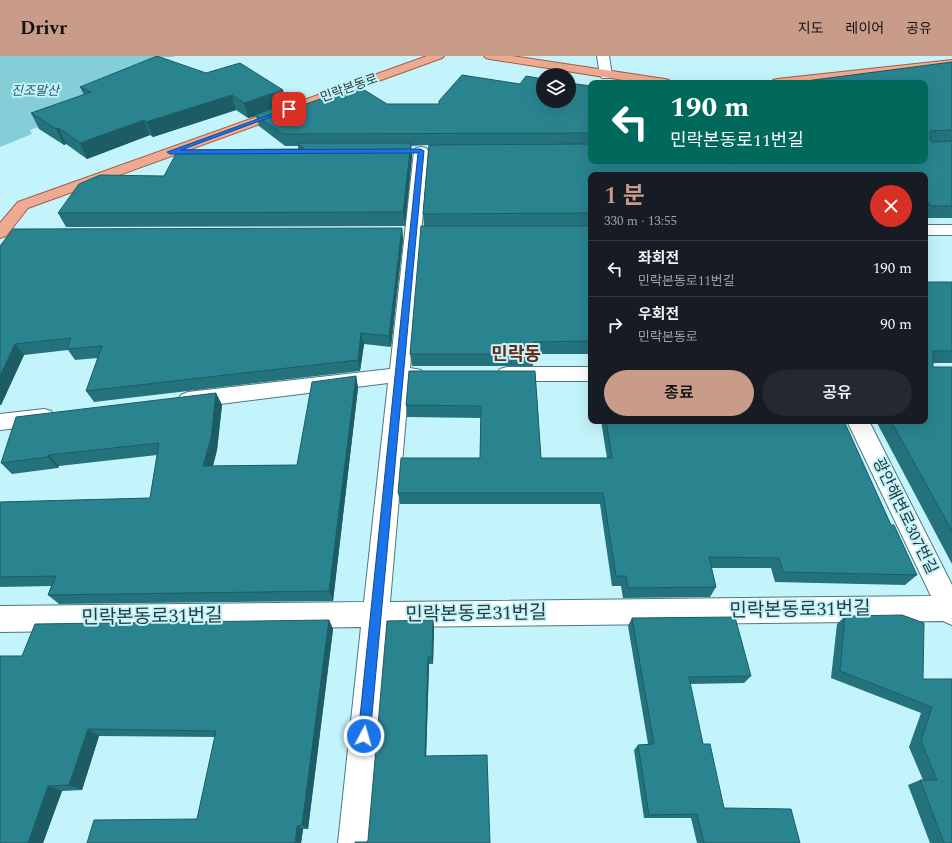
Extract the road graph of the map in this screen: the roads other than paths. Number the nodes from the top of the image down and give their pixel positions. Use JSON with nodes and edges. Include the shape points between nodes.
{"nodes":[{"id":1,"x":438,"y":56,"type":"edge"},
{"id":2,"x":490,"y":56,"type":"edge"},
{"id":3,"x":603,"y":56,"type":"edge"},
{"id":4,"x":952,"y":62,"type":"edge"},
{"id":5,"x":606,"y":75,"type":"junction"},
{"id":6,"x":643,"y":80,"type":"edge"},
{"id":7,"x":802,"y":80,"type":"edge"},
{"id":8,"x":421,"y":151,"type":"edge"},
{"id":9,"x":170,"y":152,"type":"junction"},
{"id":10,"x":210,"y":152,"type":"edge"},
{"id":11,"x":928,"y":230,"type":"edge"},
{"id":12,"x":952,"y":230,"type":"edge"},
{"id":13,"x":5,"y":234,"type":"edge"},
{"id":14,"x":588,"y":374,"type":"edge"},
{"id":15,"x":399,"y":375,"type":"junction"},
{"id":16,"x":431,"y":375,"type":"edge"},
{"id":17,"x":487,"y":375,"type":"edge"},
{"id":18,"x":172,"y":402,"type":"edge"},
{"id":19,"x":63,"y":414,"type":"edge"},
{"id":20,"x":0,"y":422,"type":"edge"},
{"id":21,"x":859,"y":424,"type":"edge"},
{"id":22,"x":951,"y":609,"type":"edge"},
{"id":23,"x":376,"y":615,"type":"junction"},
{"id":24,"x":0,"y":619,"type":"edge"},
{"id":25,"x":354,"y":843,"type":"edge"}],
"edges":[{"from":1,"to":9,"type":"main road","name":"민락본동로"},
{"from":2,"to":5,"type":"main road"},
{"from":3,"to":5,"type":"street"},
{"from":4,"to":7,"type":"main road"},
{"from":5,"to":6,"type":"main road"},
{"from":8,"to":15,"type":"street"},
{"from":9,"to":10,"type":"street"},
{"from":9,"to":13,"type":"main road","name":"민락본동로","via":[[23,205]]},
{"from":11,"to":12,"type":"street"},
{"from":14,"to":17,"type":"street"},
{"from":15,"to":16,"type":"street"},
{"from":15,"to":18,"type":"street"},
{"from":15,"to":23,"type":"street"},
{"from":19,"to":20,"type":"street"},
{"from":21,"to":22,"type":"street","name":"광안해변로307번길"},
{"from":22,"to":23,"type":"street","name":"민락본동로31번길"},
{"from":23,"to":24,"type":"street","name":"민락본동로31번길"},
{"from":23,"to":25,"type":"street"}]}
